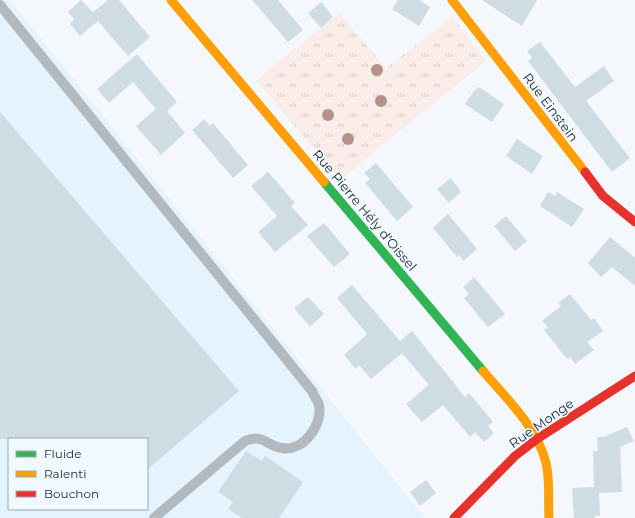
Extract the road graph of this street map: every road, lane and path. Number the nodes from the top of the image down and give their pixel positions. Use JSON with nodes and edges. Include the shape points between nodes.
{"nodes":[{"id":1,"x":171,"y":0,"type":"edge"},
{"id":2,"x":452,"y":0,"type":"edge"},
{"id":3,"x":0,"y":5,"type":"edge"},
{"id":4,"x":635,"y":222,"type":"edge"},
{"id":5,"x":635,"y":376,"type":"edge"},
{"id":6,"x":537,"y":439,"type":"junction"},
{"id":7,"x":154,"y":518,"type":"edge"},
{"id":8,"x":454,"y":518,"type":"edge"},
{"id":9,"x":548,"y":518,"type":"edge"}],
"edges":[{"from":1,"to":6,"type":"street","name":"Rue Pierre Hély d'Oissel","via":[[525,421]]},
{"from":2,"to":4,"type":"street","name":"Rue Einstein","via":[[603,196]]},
{"from":3,"to":7,"type":"lane","via":[[312,392],[319,404],[315,429],[305,441],[293,448],[281,448],[262,439],[252,438],[245,441]]},
{"from":5,"to":6,"type":"street","name":"Rue Monge"},
{"from":6,"to":8,"type":"street","name":"Rue Monge","via":[[515,456]]},
{"from":6,"to":9,"type":"street","name":"Rue Pierre Hély d'Oissel","via":[[547,465]]}]}
